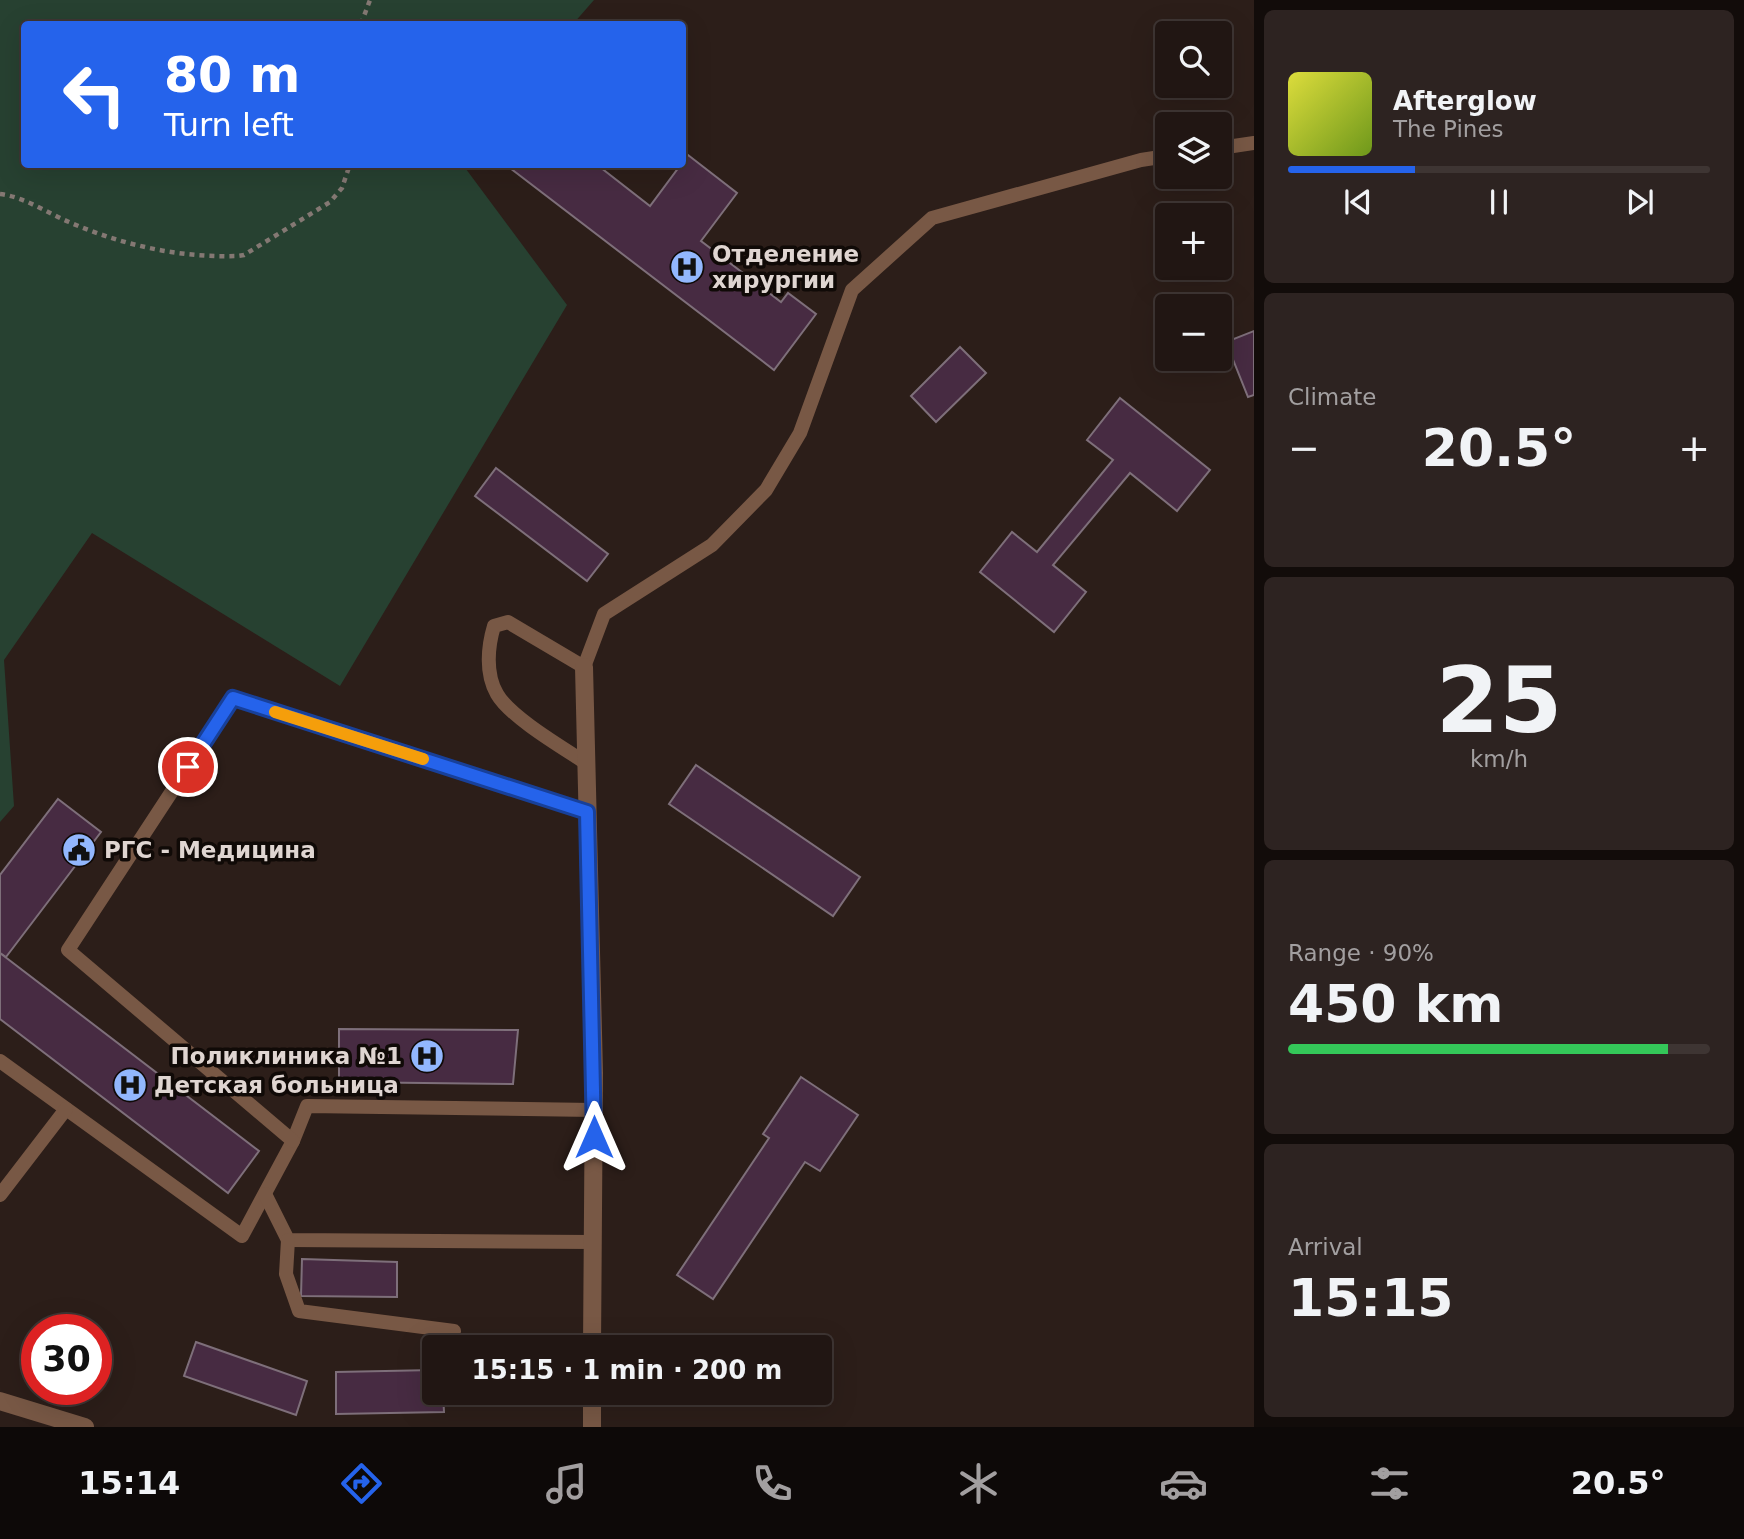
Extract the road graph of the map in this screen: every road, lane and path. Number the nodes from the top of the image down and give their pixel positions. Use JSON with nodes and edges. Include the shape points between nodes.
{"nodes":[{"id":1,"x":370,"y":0,"type":"edge"},
{"id":2,"x":361,"y":21,"type":"edge"},
{"id":3,"x":1254,"y":143,"type":"edge"},
{"id":4,"x":1232,"y":146,"type":"edge"},
{"id":5,"x":1155,"y":158,"type":"edge"},
{"id":6,"x":349,"y":168,"type":"edge"},
{"id":7,"x":0,"y":194,"type":"edge"},
{"id":8,"x":584,"y":667,"type":"junction"},
{"id":9,"x":586,"y":763,"type":"junction"},
{"id":10,"x":587,"y":812,"type":"junction"},
{"id":11,"x":0,"y":1061,"type":"edge"},
{"id":12,"x":66,"y":1109,"type":"junction"},
{"id":13,"x":594,"y":1110,"type":"junction"},
{"id":14,"x":293,"y":1141,"type":"junction"},
{"id":15,"x":2,"y":1189,"type":"edge"},
{"id":16,"x":265,"y":1194,"type":"junction"},
{"id":17,"x":288,"y":1241,"type":"junction"},
{"id":18,"x":593,"y":1242,"type":"junction"},
{"id":19,"x":454,"y":1331,"type":"dead end"},
{"id":20,"x":592,"y":1335,"type":"edge"},
{"id":21,"x":0,"y":1401,"type":"edge"},
{"id":22,"x":592,"y":1405,"type":"edge"},
{"id":23,"x":85,"y":1427,"type":"edge"},
{"id":24,"x":592,"y":1427,"type":"edge"}],
"edges":[{"from":1,"to":2,"type":"path"},
{"from":3,"to":4,"type":"lane"},
{"from":5,"to":8,"type":"lane","via":[[932,218],[852,290],[800,433],[766,490],[712,545],[604,614]]},
{"from":6,"to":7,"type":"path","via":[[342,188],[330,202],[237,256],[198,257],[165,251],[101,234]]},
{"from":8,"to":9,"type":"street"},
{"from":8,"to":9,"type":"lane","via":[[508,622],[494,626],[486,650],[497,694],[537,732]]},
{"from":9,"to":10,"type":"street"},
{"from":10,"to":13,"type":"street"},
{"from":10,"to":14,"type":"lane","via":[[233,698],[68,950]]},
{"from":11,"to":12,"type":"lane"},
{"from":12,"to":15,"type":"lane"},
{"from":12,"to":16,"type":"lane","via":[[242,1236]]},
{"from":13,"to":14,"type":"lane","via":[[307,1107]]},
{"from":13,"to":18,"type":"street"},
{"from":14,"to":16,"type":"lane"},
{"from":16,"to":17,"type":"lane"},
{"from":17,"to":18,"type":"lane"},
{"from":17,"to":19,"type":"lane","via":[[286,1274],[299,1311]]},
{"from":18,"to":20,"type":"street"},
{"from":21,"to":23,"type":"street"},
{"from":22,"to":24,"type":"street"}]}
